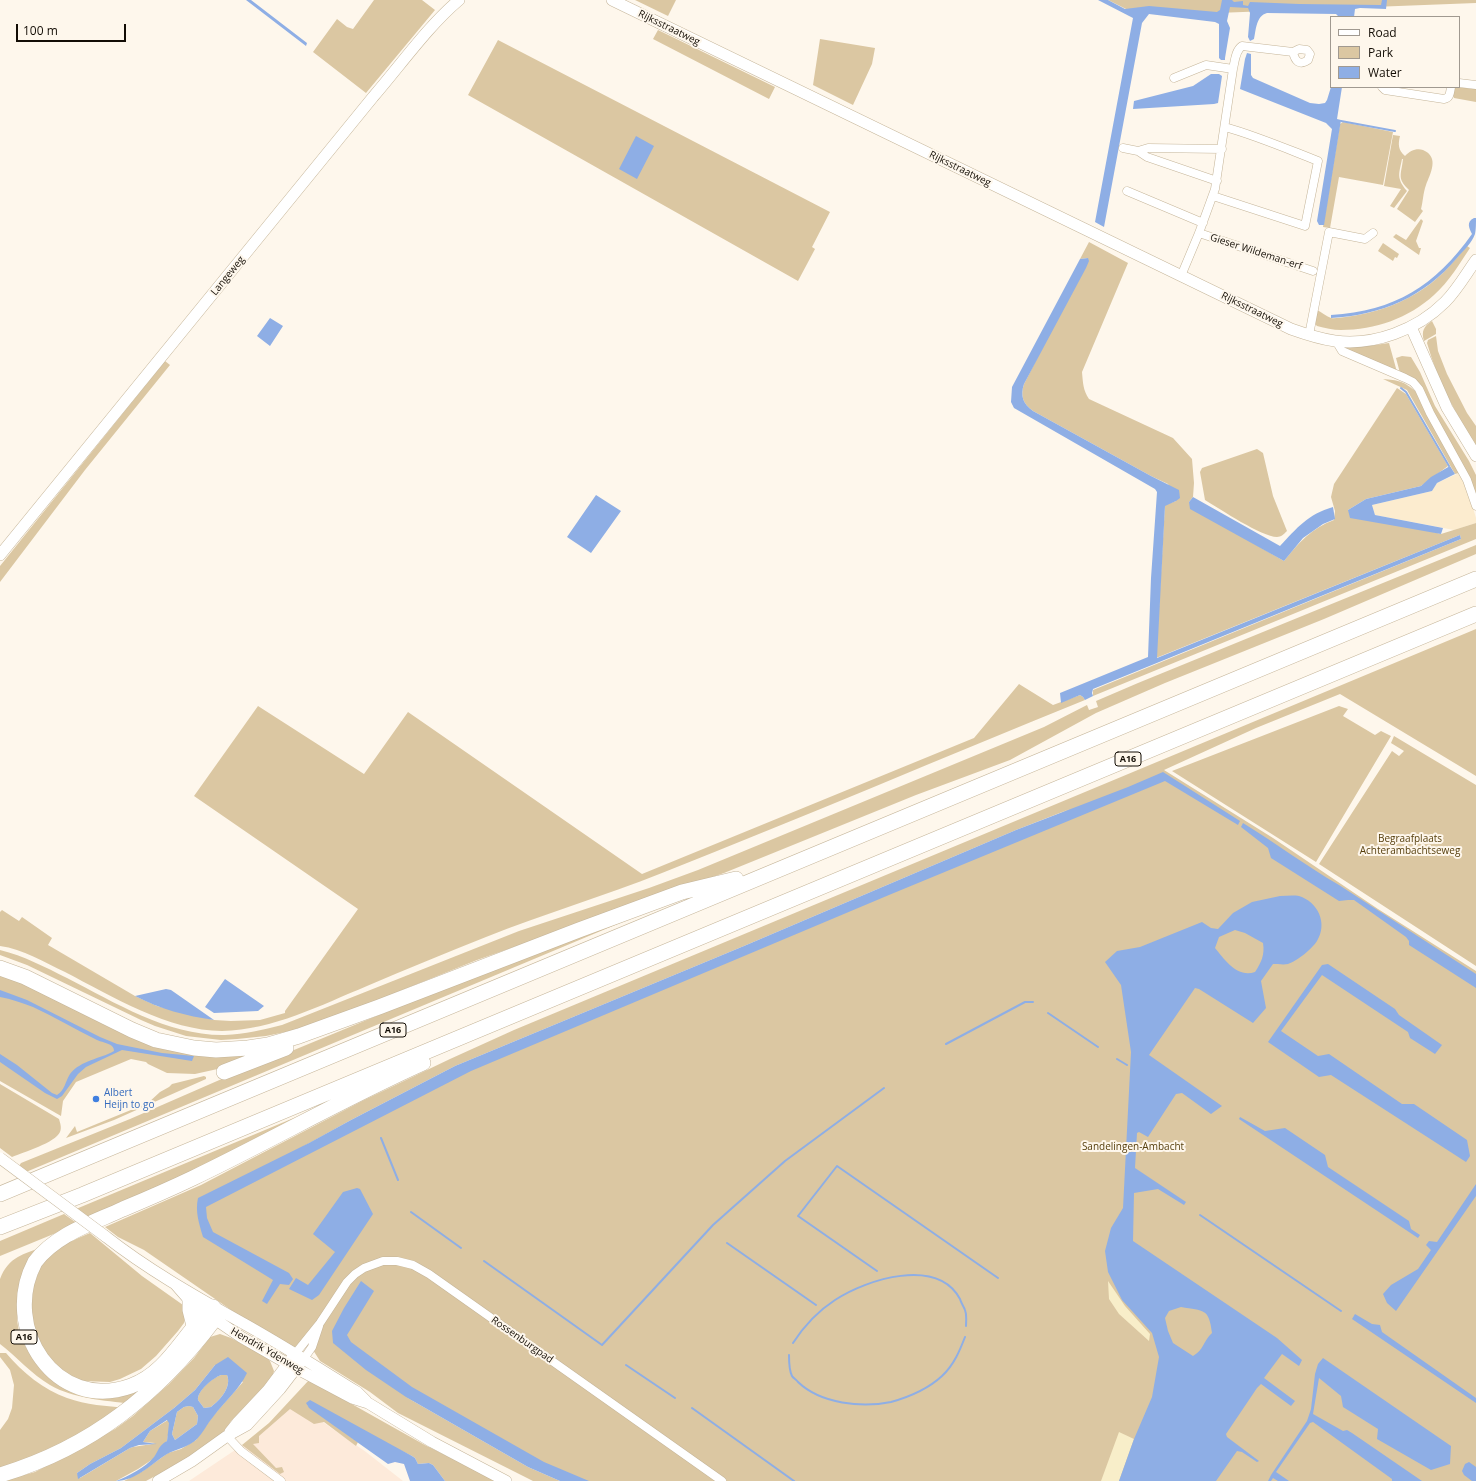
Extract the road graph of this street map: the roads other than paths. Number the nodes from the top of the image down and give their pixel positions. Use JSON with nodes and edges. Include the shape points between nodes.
{"nodes":[{"id":1,"x":459,"y":0,"type":"edge"},
{"id":2,"x":612,"y":0,"type":"edge"},
{"id":3,"x":1293,"y":52,"type":"dead end"},
{"id":4,"x":1233,"y":69,"type":"junction"},
{"id":5,"x":1174,"y":78,"type":"dead end"},
{"id":6,"x":1460,"y":82,"type":"edge"},
{"id":7,"x":1476,"y":85,"type":"edge"},
{"id":8,"x":1383,"y":88,"type":"edge"},
{"id":9,"x":1451,"y":88,"type":"edge"},
{"id":10,"x":1225,"y":127,"type":"junction"},
{"id":11,"x":1123,"y":148,"type":"dead end"},
{"id":12,"x":1222,"y":149,"type":"junction"},
{"id":13,"x":1138,"y":151,"type":"junction"},
{"id":14,"x":1217,"y":181,"type":"junction"},
{"id":15,"x":1127,"y":192,"type":"dead end"},
{"id":16,"x":1213,"y":196,"type":"junction"},
{"id":17,"x":1203,"y":222,"type":"junction"},
{"id":18,"x":1199,"y":233,"type":"junction"},
{"id":19,"x":1373,"y":234,"type":"dead end"},
{"id":20,"x":1475,"y":264,"type":"edge"},
{"id":21,"x":1313,"y":271,"type":"dead end"},
{"id":22,"x":1182,"y":276,"type":"junction"},
{"id":23,"x":1410,"y":327,"type":"junction"},
{"id":24,"x":1309,"y":336,"type":"junction"},
{"id":25,"x":1336,"y":341,"type":"junction"},
{"id":26,"x":1476,"y":456,"type":"edge"},
{"id":27,"x":1476,"y":506,"type":"edge"},
{"id":28,"x":0,"y":555,"type":"edge"},
{"id":29,"x":1476,"y":579,"type":"edge"},
{"id":30,"x":1476,"y":614,"type":"edge"},
{"id":31,"x":785,"y":866,"type":"junction"},
{"id":32,"x":0,"y":968,"type":"edge"},
{"id":33,"x":379,"y":1007,"type":"junction"},
{"id":34,"x":496,"y":1022,"type":"junction"},
{"id":35,"x":224,"y":1072,"type":"dead end"},
{"id":36,"x":0,"y":1158,"type":"edge"},
{"id":37,"x":0,"y":1194,"type":"edge"},
{"id":38,"x":0,"y":1227,"type":"edge"},
{"id":39,"x":176,"y":1285,"type":"junction"},
{"id":40,"x":190,"y":1301,"type":"junction"},
{"id":41,"x":211,"y":1313,"type":"junction"},
{"id":42,"x":194,"y":1326,"type":"junction"},
{"id":43,"x":296,"y":1361,"type":"junction"},
{"id":44,"x":227,"y":1436,"type":"junction"},
{"id":45,"x":0,"y":1475,"type":"edge"},
{"id":46,"x":158,"y":1481,"type":"edge"},
{"id":47,"x":281,"y":1481,"type":"edge"},
{"id":48,"x":506,"y":1481,"type":"edge"},
{"id":49,"x":722,"y":1481,"type":"edge"}],
"edges":[{"from":1,"to":28,"type":"main road","name":"Langeweg","via":[[432,27],[373,97]]},
{"from":2,"to":22,"type":"main road","name":"Rijksstraatweg"},
{"from":3,"to":4,"type":"street","name":"Gieser Wildeman-erf","via":[[1242,46],[1237,52]]},
{"from":4,"to":5,"type":"street","via":[[1206,65]]},
{"from":4,"to":10,"type":"street","name":"Gieser Wildeman-erf"},
{"from":6,"to":7,"type":"street"},
{"from":8,"to":9,"type":"street","via":[[1444,99],[1450,95]]},
{"from":10,"to":12,"type":"street","name":"Gieser Wildeman-erf"},
{"from":10,"to":16,"type":"street","via":[[1251,134],[1318,160],[1308,217],[1305,226]]},
{"from":11,"to":13,"type":"street"},
{"from":12,"to":13,"type":"street","via":[[1148,148]]},
{"from":12,"to":14,"type":"street","name":"Gieser Wildeman-erf"},
{"from":13,"to":14,"type":"street","via":[[1147,157]]},
{"from":14,"to":16,"type":"street","name":"Gieser Wildeman-erf"},
{"from":15,"to":17,"type":"street","name":"Gieser Wildeman-erf"},
{"from":16,"to":17,"type":"street","name":"Gieser Wildeman-erf"},
{"from":17,"to":18,"type":"street","name":"Gieser Wildeman-erf"},
{"from":18,"to":21,"type":"street","name":"Gieser Wildeman-erf"},
{"from":18,"to":22,"type":"street","name":"Gieser Wildeman-erf"},
{"from":19,"to":24,"type":"street","via":[[1365,238],[1329,232]]},
{"from":20,"to":23,"type":"main road","name":"Rijksstraatweg","via":[[1445,302],[1429,316]]},
{"from":22,"to":24,"type":"main road","name":"Rijksstraatweg"},
{"from":23,"to":25,"type":"main road","name":"Rijksstraatweg","via":[[1373,339]]},
{"from":23,"to":26,"type":"main road","via":[[1447,408]]},
{"from":24,"to":25,"type":"main road","name":"Rijksstraatweg"},
{"from":25,"to":27,"type":"street","via":[[1342,351],[1405,378],[1419,389],[1467,480]]},
{"from":29,"to":31,"type":"highway","number":"A16"},
{"from":30,"to":34,"type":"highway","number":"A16"},
{"from":31,"to":33,"type":"highway","number":"A16","via":[[682,892]]},
{"from":31,"to":37,"type":"highway","number":"A16"},
{"from":32,"to":33,"type":"highway","number":"A16","via":[[25,977],[156,1040],[194,1048],[229,1050],[268,1045]]},
{"from":33,"to":35,"type":"highway","number":"A16","via":[[302,1042]]},
{"from":34,"to":38,"type":"highway","number":"A16"},
{"from":34,"to":42,"type":"highway","number":"A16","via":[[473,1041],[412,1068],[192,1179],[76,1230],[36,1261],[23,1285],[20,1300],[21,1331],[36,1360],[54,1377],[82,1389],[99,1392],[131,1386],[152,1375],[170,1358]]},
{"from":36,"to":39,"type":"main road","name":"Hendrik Ydenweg","bridge":true},
{"from":39,"to":40,"type":"main road","name":"Hendrik Ydenweg"},
{"from":39,"to":41,"type":"main road","name":"Hendrik Ydenweg","via":[[195,1295]]},
{"from":40,"to":41,"type":"main road","name":"Hendrik Ydenweg"},
{"from":40,"to":42,"type":"highway"},
{"from":41,"to":42,"type":"highway","number":"A16"},
{"from":41,"to":43,"type":"main road","name":"Hendrik Ydenweg"},
{"from":41,"to":45,"type":"highway","via":[[183,1359],[124,1413],[83,1440]]},
{"from":43,"to":44,"type":"main road"},
{"from":43,"to":48,"type":"main road","name":"Hendrik Ydenweg","via":[[352,1398],[368,1403],[456,1456]]},
{"from":43,"to":49,"type":"street","name":"Rossenburgpad","via":[[312,1347],[323,1313],[355,1274],[383,1261],[413,1265]]},
{"from":44,"to":46,"type":"main road"},
{"from":44,"to":47,"type":"street","via":[[241,1451]]}]}
